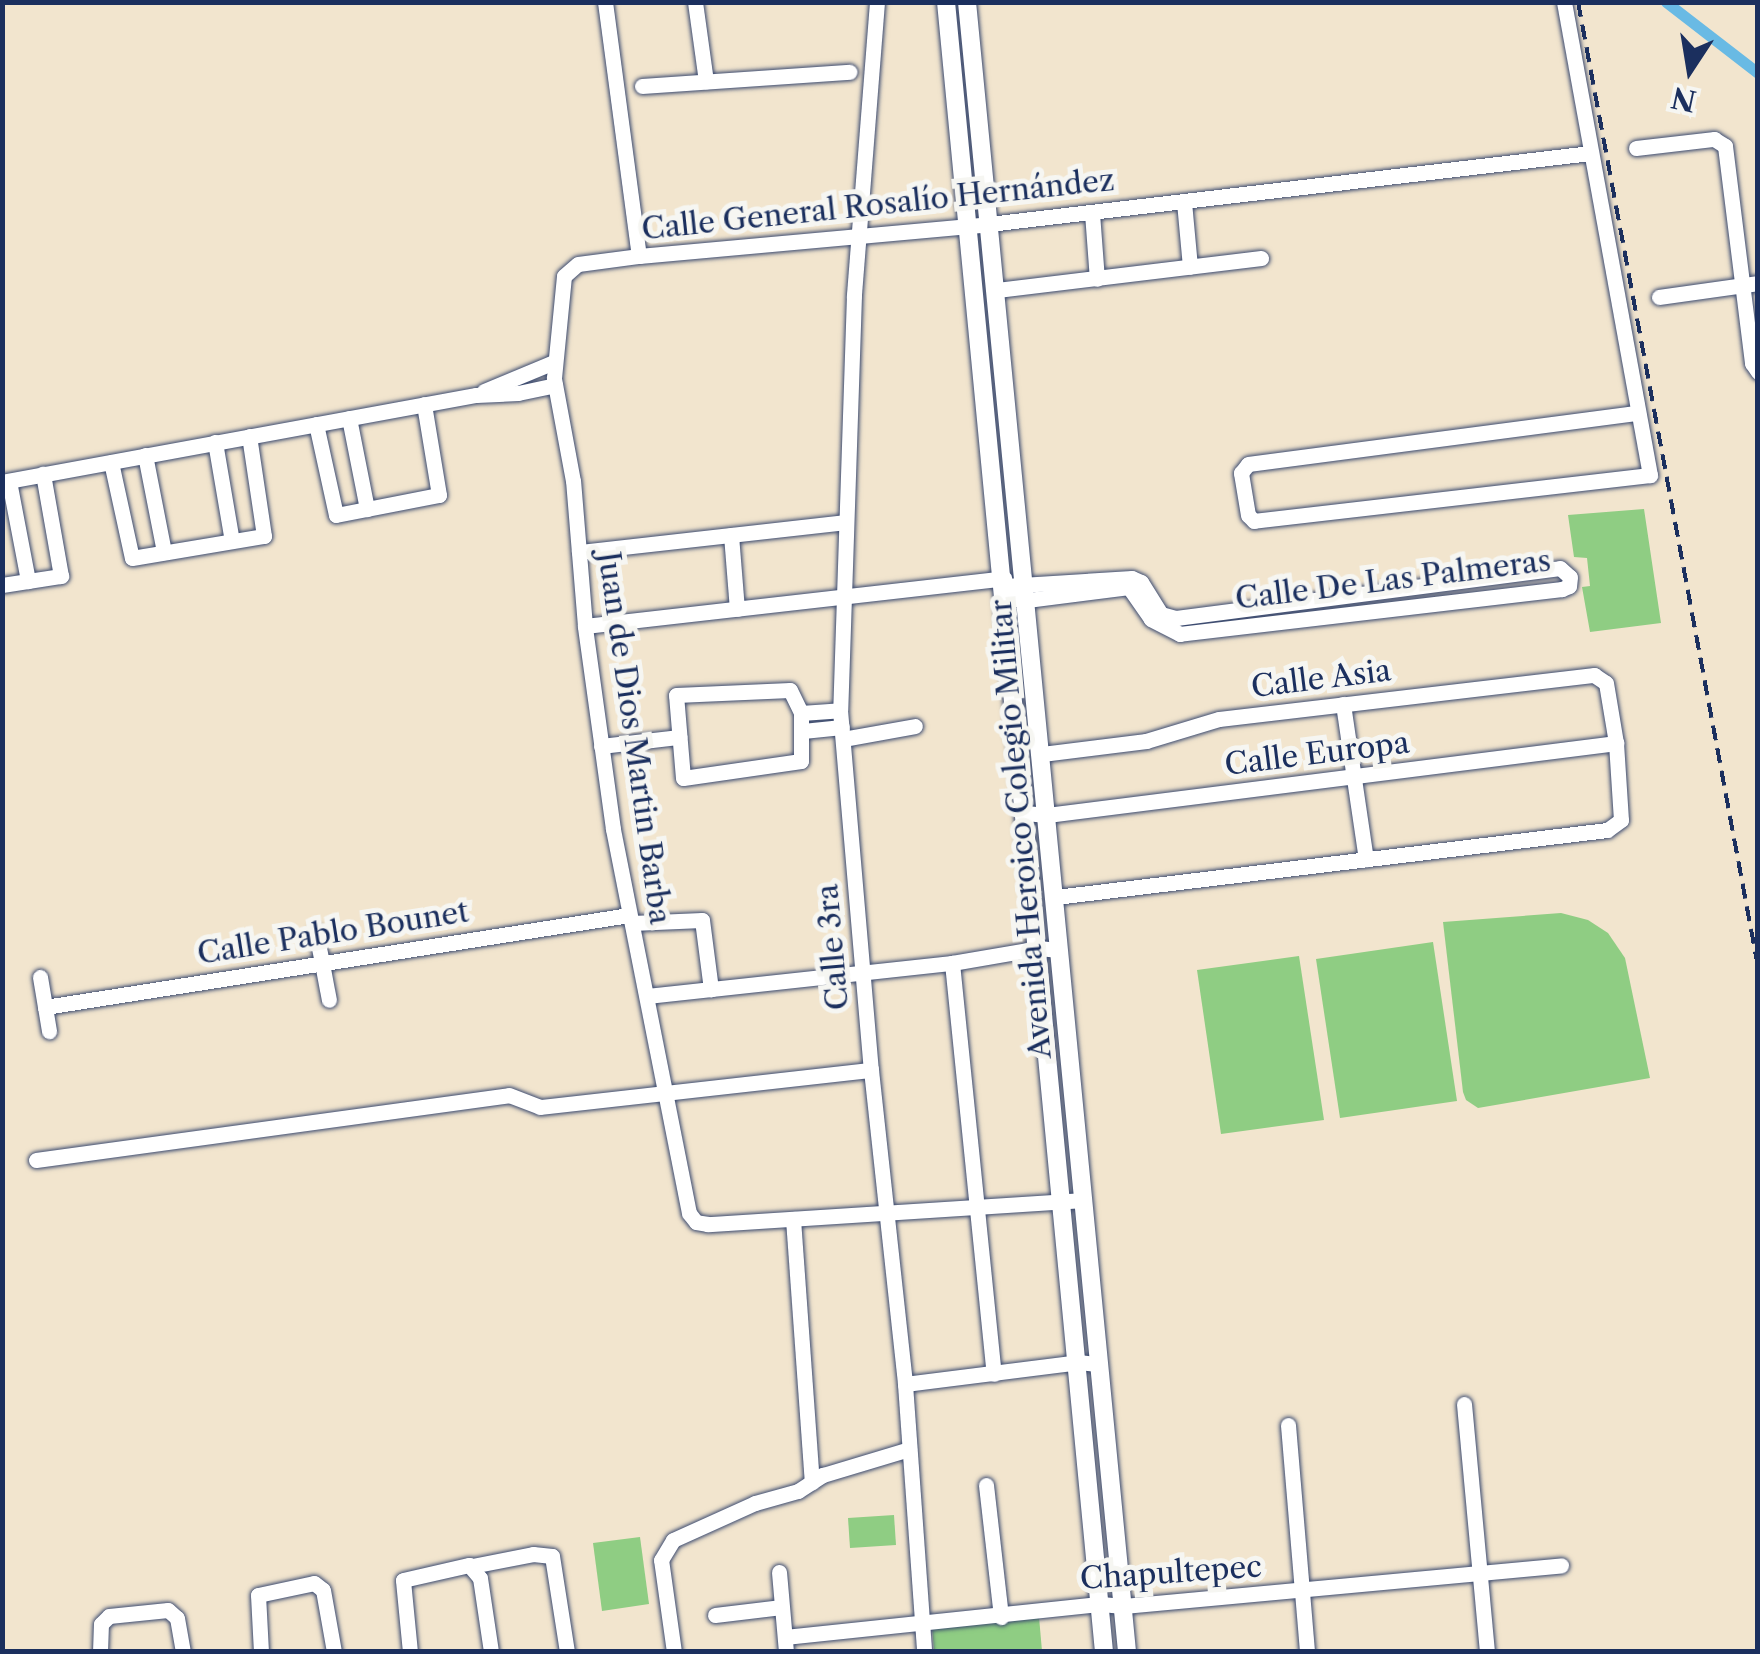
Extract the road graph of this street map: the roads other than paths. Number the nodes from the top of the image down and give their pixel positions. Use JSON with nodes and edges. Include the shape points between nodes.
{"nodes":[{"id":1,"x":606,"y":2,"type":"edge"},
{"id":2,"x":695,"y":2,"type":"edge"},
{"id":3,"x":877,"y":2,"type":"edge"},
{"id":4,"x":946,"y":2,"type":"edge"},
{"id":5,"x":967,"y":2,"type":"edge"},
{"id":6,"x":1564,"y":2,"type":"edge"},
{"id":7,"x":850,"y":72,"type":"dead end"},
{"id":8,"x":706,"y":80,"type":"junction"},
{"id":9,"x":642,"y":86,"type":"dead end"},
{"id":10,"x":1636,"y":148,"type":"dead end"},
{"id":11,"x":1591,"y":152,"type":"junction"},
{"id":12,"x":1184,"y":202,"type":"junction"},
{"id":13,"x":1092,"y":213,"type":"junction"},
{"id":14,"x":990,"y":224,"type":"junction"},
{"id":15,"x":969,"y":226,"type":"junction"},
{"id":16,"x":860,"y":236,"type":"junction"},
{"id":17,"x":639,"y":256,"type":"junction"},
{"id":18,"x":1261,"y":258,"type":"dead end"},
{"id":19,"x":578,"y":264,"type":"joint"},
{"id":20,"x":1190,"y":267,"type":"junction"},
{"id":21,"x":1096,"y":279,"type":"junction"},
{"id":22,"x":1751,"y":284,"type":"edge"},
{"id":23,"x":997,"y":290,"type":"junction"},
{"id":24,"x":1660,"y":297,"type":"dead end"},
{"id":25,"x":554,"y":362,"type":"junction"},
{"id":26,"x":1758,"y":372,"type":"edge"},
{"id":27,"x":555,"y":385,"type":"junction"},
{"id":28,"x":476,"y":395,"type":"junction"},
{"id":29,"x":424,"y":404,"type":"junction"},
{"id":30,"x":1638,"y":413,"type":"junction"},
{"id":31,"x":349,"y":418,"type":"junction"},
{"id":32,"x":316,"y":424,"type":"junction"},
{"id":33,"x":249,"y":436,"type":"junction"},
{"id":34,"x":215,"y":442,"type":"junction"},
{"id":35,"x":145,"y":456,"type":"junction"},
{"id":36,"x":111,"y":462,"type":"junction"},
{"id":37,"x":43,"y":474,"type":"junction"},
{"id":38,"x":6,"y":481,"type":"edge"},
{"id":39,"x":367,"y":509,"type":"junction"},
{"id":40,"x":845,"y":522,"type":"junction"},
{"id":41,"x":731,"y":535,"type":"junction"},
{"id":42,"x":232,"y":541,"type":"junction"},
{"id":43,"x":164,"y":552,"type":"junction"},
{"id":44,"x":579,"y":552,"type":"junction"},
{"id":45,"x":28,"y":581,"type":"junction"},
{"id":46,"x":2,"y":585,"type":"edge"},
{"id":47,"x":1005,"y":587,"type":"junction"},
{"id":48,"x":1377,"y":593,"type":"junction"},
{"id":49,"x":1026,"y":594,"type":"junction"},
{"id":50,"x":841,"y":600,"type":"junction"},
{"id":51,"x":737,"y":609,"type":"junction"},
{"id":52,"x":1380,"y":610,"type":"junction"},
{"id":53,"x":1160,"y":620,"type":"junction"},
{"id":54,"x":585,"y":626,"type":"junction"},
{"id":55,"x":1343,"y":704,"type":"junction"},
{"id":56,"x":802,"y":713,"type":"junction"},
{"id":57,"x":842,"y":726,"type":"junction"},
{"id":58,"x":915,"y":726,"type":"dead end"},
{"id":59,"x":803,"y":731,"type":"junction"},
{"id":60,"x":679,"y":737,"type":"junction"},
{"id":61,"x":1616,"y":744,"type":"junction"},
{"id":62,"x":601,"y":746,"type":"junction"},
{"id":63,"x":1042,"y":754,"type":"junction"},
{"id":64,"x":1354,"y":778,"type":"junction"},
{"id":65,"x":1025,"y":814,"type":"junction"},
{"id":66,"x":1047,"y":814,"type":"junction"},
{"id":67,"x":1366,"y":859,"type":"junction"},
{"id":68,"x":1056,"y":897,"type":"junction"},
{"id":69,"x":630,"y":919,"type":"junction"},
{"id":70,"x":316,"y":932,"type":"dead end"},
{"id":71,"x":1039,"y":948,"type":"junction"},
{"id":72,"x":1060,"y":950,"type":"junction"},
{"id":73,"x":322,"y":962,"type":"junction"},
{"id":74,"x":952,"y":963,"type":"junction"},
{"id":75,"x":864,"y":971,"type":"junction"},
{"id":76,"x":40,"y":976,"type":"dead end"},
{"id":77,"x":711,"y":989,"type":"junction"},
{"id":78,"x":646,"y":996,"type":"junction"},
{"id":79,"x":328,"y":1000,"type":"dead end"},
{"id":80,"x":45,"y":1007,"type":"junction"},
{"id":81,"x":49,"y":1031,"type":"dead end"},
{"id":82,"x":871,"y":1070,"type":"junction"},
{"id":83,"x":664,"y":1090,"type":"junction"},
{"id":84,"x":36,"y":1160,"type":"dead end"},
{"id":85,"x":1062,"y":1199,"type":"junction"},
{"id":86,"x":1084,"y":1200,"type":"junction"},
{"id":87,"x":978,"y":1210,"type":"junction"},
{"id":88,"x":886,"y":1213,"type":"junction"},
{"id":89,"x":793,"y":1219,"type":"junction"},
{"id":90,"x":1078,"y":1362,"type":"junction"},
{"id":91,"x":1098,"y":1364,"type":"junction"},
{"id":92,"x":994,"y":1374,"type":"junction"},
{"id":93,"x":905,"y":1384,"type":"junction"},
{"id":94,"x":1464,"y":1404,"type":"dead end"},
{"id":95,"x":1288,"y":1425,"type":"dead end"},
{"id":96,"x":910,"y":1449,"type":"junction"},
{"id":97,"x":812,"y":1482,"type":"junction"},
{"id":98,"x":986,"y":1485,"type":"dead end"},
{"id":99,"x":1562,"y":1564,"type":"dead end"},
{"id":100,"x":472,"y":1566,"type":"junction"},
{"id":101,"x":779,"y":1572,"type":"dead end"},
{"id":102,"x":1480,"y":1574,"type":"junction"},
{"id":103,"x":1302,"y":1590,"type":"junction"},
{"id":104,"x":1101,"y":1604,"type":"junction"},
{"id":105,"x":1123,"y":1606,"type":"junction"},
{"id":106,"x":782,"y":1607,"type":"junction"},
{"id":107,"x":714,"y":1614,"type":"dead end"},
{"id":108,"x":1000,"y":1617,"type":"junction"},
{"id":109,"x":922,"y":1623,"type":"junction"},
{"id":110,"x":785,"y":1644,"type":"edge"},
{"id":111,"x":100,"y":1652,"type":"edge"},
{"id":112,"x":183,"y":1652,"type":"edge"},
{"id":113,"x":262,"y":1652,"type":"edge"},
{"id":114,"x":334,"y":1652,"type":"edge"},
{"id":115,"x":410,"y":1652,"type":"edge"},
{"id":116,"x":491,"y":1652,"type":"edge"},
{"id":117,"x":567,"y":1652,"type":"edge"},
{"id":118,"x":674,"y":1652,"type":"edge"},
{"id":119,"x":924,"y":1652,"type":"edge"},
{"id":120,"x":1104,"y":1652,"type":"edge"},
{"id":121,"x":1127,"y":1652,"type":"edge"},
{"id":122,"x":1307,"y":1652,"type":"edge"},
{"id":123,"x":1487,"y":1652,"type":"edge"}],
"edges":[{"from":1,"to":17,"type":"street"},
{"from":2,"to":8,"type":"street"},
{"from":3,"to":16,"type":"street","name":"Calle 3ra"},
{"from":4,"to":15,"type":"main road","name":"Avenida Heroico Colegio Militar"},
{"from":5,"to":14,"type":"main road","name":"Avenida Heroico Colegio Militar"},
{"from":6,"to":11,"type":"street"},
{"from":7,"to":8,"type":"street"},
{"from":8,"to":9,"type":"street"},
{"from":10,"to":22,"type":"street","via":[[1721,141]]},
{"from":11,"to":12,"type":"street","name":"Calle General Rosalío Hernández"},
{"from":11,"to":30,"type":"street"},
{"from":12,"to":13,"type":"street","name":"Calle General Rosalío Hernández"},
{"from":12,"to":20,"type":"street"},
{"from":13,"to":14,"type":"street","name":"Calle General Rosalío Hernández"},
{"from":13,"to":21,"type":"street"},
{"from":14,"to":15,"type":"street","name":"Calle General Rosalío Hernández"},
{"from":14,"to":23,"type":"main road","name":"Avenida Heroico Colegio Militar"},
{"from":15,"to":16,"type":"street","name":"Calle General Rosalío Hernández"},
{"from":15,"to":47,"type":"main road","name":"Avenida Heroico Colegio Militar"},
{"from":16,"to":17,"type":"street","name":"Calle General Rosalío Hernández"},
{"from":16,"to":40,"type":"street","name":"Calle 3ra"},
{"from":17,"to":19,"type":"street","name":"Calle General Rosalío Hernández"},
{"from":18,"to":20,"type":"street"},
{"from":19,"to":25,"type":"street","name":"Juan de Dios Martin Barba","via":[[562,284]]},
{"from":20,"to":21,"type":"street"},
{"from":21,"to":23,"type":"street"},
{"from":22,"to":24,"type":"street"},
{"from":22,"to":26,"type":"street","via":[[1752,364]]},
{"from":23,"to":49,"type":"main road","name":"Avenida Heroico Colegio Militar"},
{"from":25,"to":27,"type":"street","name":"Juan de Dios Martin Barba"},
{"from":25,"to":28,"type":"street"},
{"from":27,"to":28,"type":"street"},
{"from":27,"to":44,"type":"street","name":"Juan de Dios Martin Barba"},
{"from":28,"to":29,"type":"street"},
{"from":29,"to":31,"type":"street"},
{"from":29,"to":39,"type":"street","via":[[439,495]]},
{"from":30,"to":30,"type":"street","via":[[1248,464],[1241,473],[1248,516],[1260,520],[1650,475]]},
{"from":31,"to":32,"type":"street"},
{"from":31,"to":39,"type":"street"},
{"from":32,"to":33,"type":"street"},
{"from":32,"to":39,"type":"street","via":[[336,514]]},
{"from":33,"to":34,"type":"street"},
{"from":33,"to":42,"type":"street","via":[[264,536]]},
{"from":34,"to":35,"type":"street"},
{"from":34,"to":42,"type":"street"},
{"from":35,"to":36,"type":"street"},
{"from":35,"to":43,"type":"street"},
{"from":36,"to":37,"type":"street"},
{"from":36,"to":43,"type":"street","via":[[132,558]]},
{"from":37,"to":38,"type":"street"},
{"from":37,"to":45,"type":"street","via":[[60,576]]},
{"from":38,"to":45,"type":"street"},
{"from":40,"to":41,"type":"street"},
{"from":40,"to":50,"type":"street","name":"Calle 3ra"},
{"from":41,"to":44,"type":"street"},
{"from":41,"to":51,"type":"street"},
{"from":42,"to":43,"type":"street"},
{"from":44,"to":54,"type":"street","name":"Juan de Dios Martin Barba"},
{"from":45,"to":46,"type":"street"},
{"from":47,"to":49,"type":"street"},
{"from":47,"to":50,"type":"street"},
{"from":47,"to":65,"type":"main road","name":"Avenida Heroico Colegio Militar"},
{"from":48,"to":52,"type":"street"},
{"from":48,"to":52,"type":"street","name":"Calle De Las Palmeras","via":[[1560,568],[1570,576],[1562,589]]},
{"from":48,"to":53,"type":"street","name":"Calle De Las Palmeras"},
{"from":49,"to":53,"type":"street","via":[[1129,587]]},
{"from":49,"to":63,"type":"main road","name":"Avenida Heroico Colegio Militar"},
{"from":50,"to":51,"type":"street"},
{"from":50,"to":57,"type":"street","name":"Calle 3ra"},
{"from":51,"to":54,"type":"street"},
{"from":52,"to":53,"type":"street","name":"Calle De Las Palmeras","via":[[1180,634]]},
{"from":54,"to":62,"type":"street","name":"Juan de Dios Martin Barba"},
{"from":55,"to":61,"type":"street","name":"Calle Asia","via":[[1594,674],[1606,682]]},
{"from":55,"to":63,"type":"street","name":"Calle Asia","via":[[1219,719],[1146,741]]},
{"from":55,"to":64,"type":"street"},
{"from":56,"to":57,"type":"street"},
{"from":56,"to":59,"type":"street"},
{"from":56,"to":60,"type":"street","via":[[787,689],[676,695]]},
{"from":57,"to":58,"type":"street"},
{"from":57,"to":59,"type":"street"},
{"from":57,"to":75,"type":"street","name":"Calle 3ra"},
{"from":59,"to":60,"type":"street","via":[[800,762],[683,778]]},
{"from":60,"to":62,"type":"street"},
{"from":61,"to":64,"type":"street","name":"Calle Europa"},
{"from":61,"to":67,"type":"street","via":[[1621,820],[1607,830]]},
{"from":62,"to":69,"type":"street","name":"Juan de Dios Martin Barba"},
{"from":63,"to":66,"type":"main road","name":"Avenida Heroico Colegio Militar"},
{"from":64,"to":66,"type":"street","name":"Calle Europa"},
{"from":64,"to":67,"type":"street"},
{"from":65,"to":66,"type":"street","name":"Calle Europa"},
{"from":65,"to":71,"type":"main road","name":"Avenida Heroico Colegio Militar"},
{"from":66,"to":68,"type":"main road","name":"Avenida Heroico Colegio Militar"},
{"from":67,"to":68,"type":"street"},
{"from":68,"to":72,"type":"main road","name":"Avenida Heroico Colegio Militar"},
{"from":69,"to":73,"type":"street","name":"Calle Pablo Bounet"},
{"from":69,"to":77,"type":"street","name":"Calle Pablo Bounet","via":[[697,919],[704,925]]},
{"from":69,"to":78,"type":"street","name":"Juan de Dios Martin Barba"},
{"from":70,"to":73,"type":"street"},
{"from":71,"to":72,"type":"street"},
{"from":71,"to":74,"type":"street"},
{"from":71,"to":85,"type":"main road","name":"Avenida Heroico Colegio Militar"},
{"from":72,"to":86,"type":"main road","name":"Avenida Heroico Colegio Militar"},
{"from":73,"to":79,"type":"street"},
{"from":73,"to":80,"type":"street","name":"Calle Pablo Bounet"},
{"from":74,"to":75,"type":"street"},
{"from":74,"to":87,"type":"street"},
{"from":75,"to":77,"type":"street"},
{"from":75,"to":82,"type":"street","name":"Calle 3ra"},
{"from":76,"to":80,"type":"street"},
{"from":77,"to":78,"type":"street"},
{"from":78,"to":83,"type":"street","name":"Juan de Dios Martin Barba"},
{"from":80,"to":81,"type":"street"},
{"from":82,"to":83,"type":"street"},
{"from":82,"to":88,"type":"street","name":"Calle 3ra"},
{"from":83,"to":84,"type":"street","via":[[540,1107],[508,1095]]},
{"from":83,"to":89,"type":"street","name":"Juan de Dios Martin Barba","via":[[696,1222]]},
{"from":85,"to":86,"type":"street"},
{"from":85,"to":87,"type":"street"},
{"from":85,"to":90,"type":"main road","name":"Avenida Heroico Colegio Militar"},
{"from":86,"to":91,"type":"main road","name":"Avenida Heroico Colegio Militar"},
{"from":87,"to":88,"type":"street"},
{"from":87,"to":92,"type":"street"},
{"from":88,"to":89,"type":"street"},
{"from":88,"to":93,"type":"street","name":"Calle 3ra"},
{"from":89,"to":97,"type":"street"},
{"from":90,"to":91,"type":"street"},
{"from":90,"to":92,"type":"street"},
{"from":90,"to":104,"type":"main road","name":"Avenida Heroico Colegio Militar"},
{"from":91,"to":105,"type":"main road","name":"Avenida Heroico Colegio Militar"},
{"from":92,"to":93,"type":"street"},
{"from":93,"to":96,"type":"street","name":"Calle 3ra"},
{"from":94,"to":102,"type":"street"},
{"from":95,"to":103,"type":"street"},
{"from":96,"to":97,"type":"street"},
{"from":96,"to":109,"type":"street","name":"Calle 3ra"},
{"from":97,"to":118,"type":"street","via":[[684,1533],[667,1546],[661,1560]]},
{"from":98,"to":108,"type":"street"},
{"from":99,"to":102,"type":"street","name":"Chapultepec"},
{"from":100,"to":115,"type":"street","via":[[403,1580]]},
{"from":100,"to":116,"type":"street","via":[[480,1578]]},
{"from":100,"to":117,"type":"street","via":[[552,1556]]},
{"from":101,"to":106,"type":"street"},
{"from":102,"to":103,"type":"street","name":"Chapultepec"},
{"from":102,"to":123,"type":"street"},
{"from":103,"to":105,"type":"street","name":"Chapultepec"},
{"from":103,"to":122,"type":"street"},
{"from":104,"to":105,"type":"street","name":"Chapultepec"},
{"from":104,"to":108,"type":"street","name":"Chapultepec"},
{"from":104,"to":120,"type":"main road","name":"Avenida Heroico Colegio Militar"},
{"from":105,"to":121,"type":"main road","name":"Avenida Heroico Colegio Militar"},
{"from":106,"to":107,"type":"street"},
{"from":106,"to":110,"type":"street"},
{"from":108,"to":109,"type":"street","name":"Chapultepec"},
{"from":109,"to":110,"type":"street","name":"Chapultepec"},
{"from":109,"to":119,"type":"street","name":"Calle 3ra"},
{"from":111,"to":112,"type":"street","via":[[108,1616],[168,1610]]},
{"from":113,"to":114,"type":"street","via":[[258,1596],[314,1583],[324,1596]]}]}
